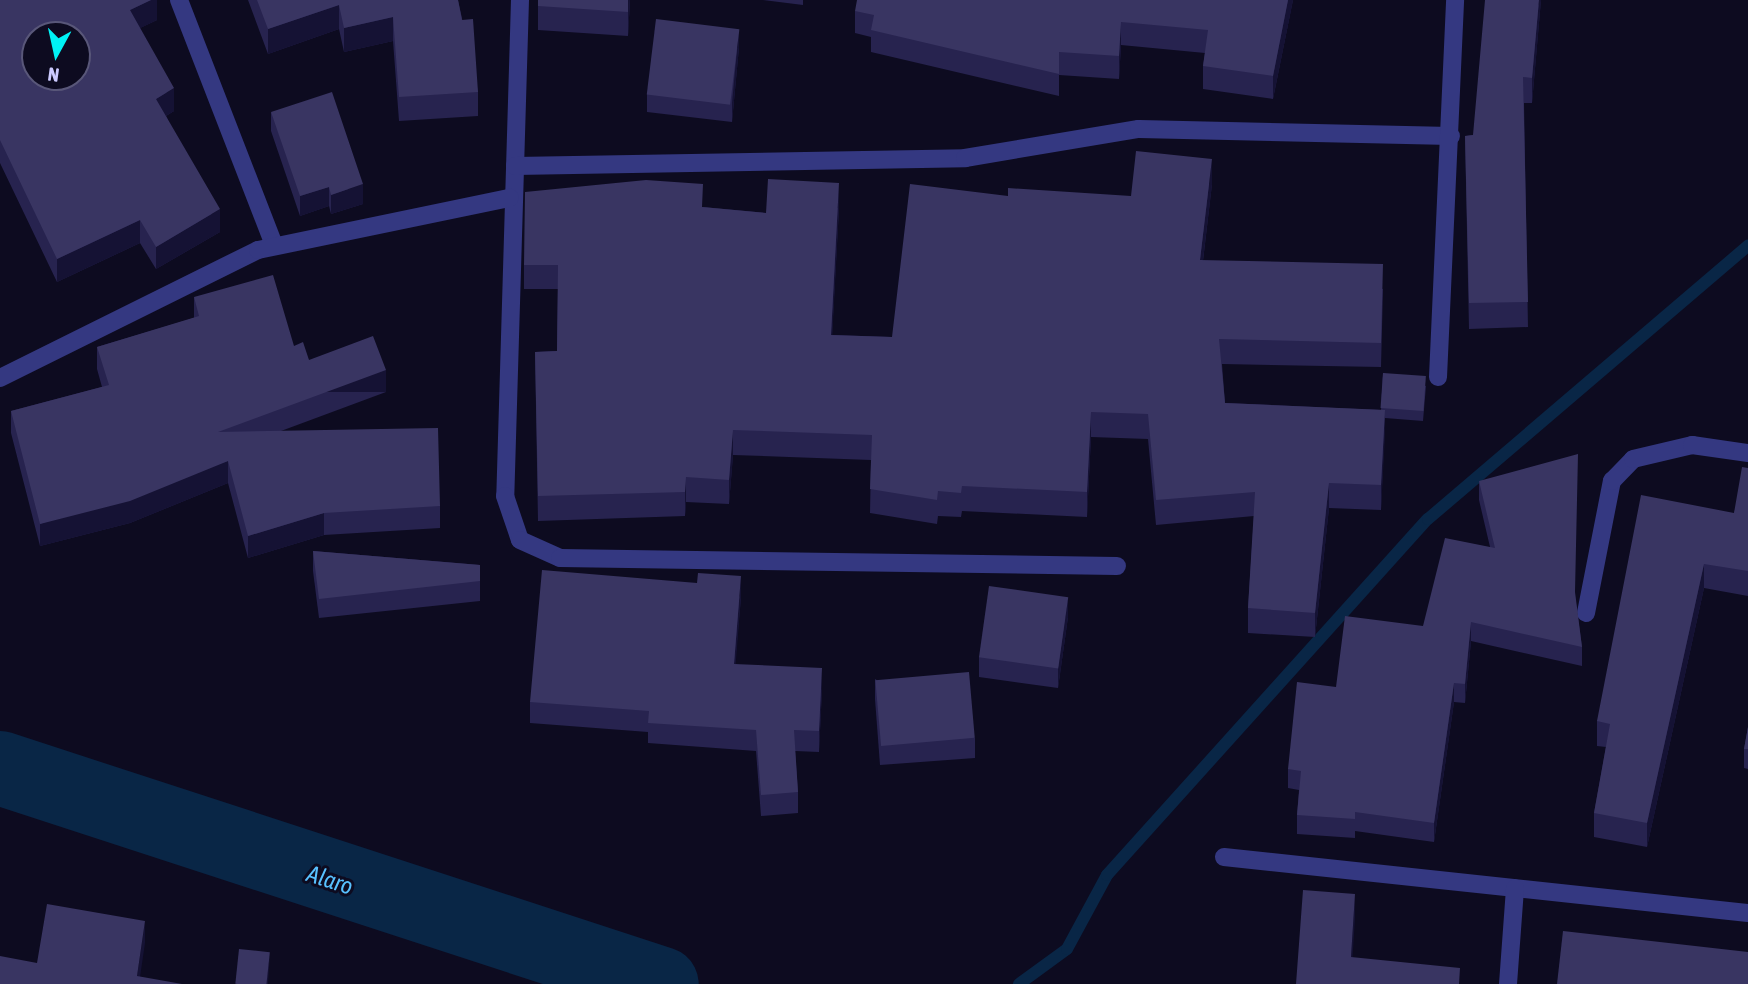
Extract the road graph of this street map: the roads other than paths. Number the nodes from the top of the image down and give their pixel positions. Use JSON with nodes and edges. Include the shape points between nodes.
{"nodes":[{"id":1,"x":179,"y":0,"type":"edge"},
{"id":2,"x":520,"y":0,"type":"edge"},
{"id":3,"x":1455,"y":0,"type":"edge"},
{"id":4,"x":1451,"y":136,"type":"junction"},
{"id":5,"x":515,"y":166,"type":"junction"},
{"id":6,"x":510,"y":198,"type":"junction"},
{"id":7,"x":274,"y":245,"type":"junction"},
{"id":8,"x":1438,"y":377,"type":"dead end"},
{"id":9,"x":0,"y":378,"type":"edge"},
{"id":10,"x":1748,"y":453,"type":"edge"},
{"id":11,"x":1117,"y":566,"type":"dead end"},
{"id":12,"x":1586,"y":613,"type":"dead end"},
{"id":13,"x":1224,"y":857,"type":"dead end"},
{"id":14,"x":1515,"y":888,"type":"junction"},
{"id":15,"x":1748,"y":913,"type":"edge"},
{"id":16,"x":1508,"y":984,"type":"edge"}],
"edges":[{"from":1,"to":7,"type":"street"},
{"from":2,"to":5,"type":"street"},
{"from":3,"to":4,"type":"street"},
{"from":4,"to":5,"type":"street","via":[[1139,129],[964,158]]},
{"from":4,"to":8,"type":"street"},
{"from":5,"to":6,"type":"street"},
{"from":6,"to":7,"type":"street"},
{"from":6,"to":11,"type":"street","via":[[505,496],[520,540],[532,550],[560,558]]},
{"from":7,"to":9,"type":"street"},
{"from":10,"to":12,"type":"street","via":[[1692,445],[1633,459],[1612,481]]},
{"from":13,"to":14,"type":"street"},
{"from":14,"to":15,"type":"street"},
{"from":14,"to":16,"type":"street"}]}
